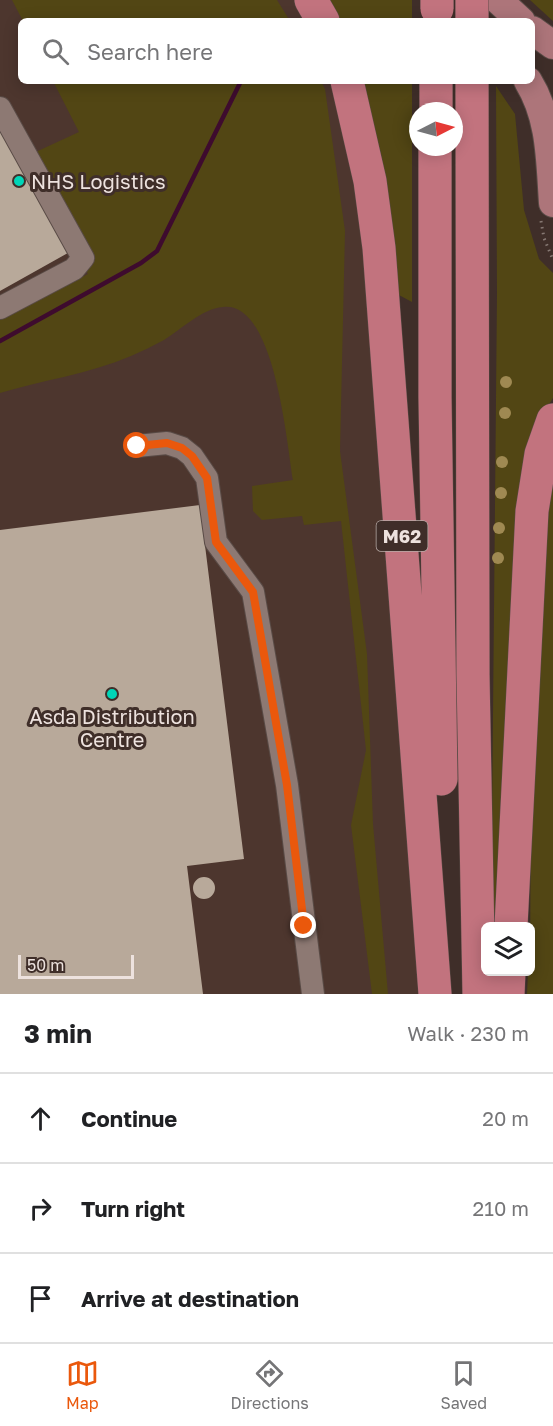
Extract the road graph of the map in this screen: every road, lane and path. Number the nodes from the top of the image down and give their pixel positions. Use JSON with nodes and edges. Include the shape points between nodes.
{"nodes":[{"id":1,"x":311,"y":0,"type":"edge"},
{"id":2,"x":472,"y":0,"type":"edge"},
{"id":3,"x":498,"y":0,"type":"edge"},
{"id":4,"x":440,"y":7,"type":"edge"},
{"id":5,"x":321,"y":18,"type":"edge"},
{"id":6,"x":465,"y":18,"type":"edge"},
{"id":7,"x":472,"y":18,"type":"edge"},
{"id":8,"x":518,"y":18,"type":"edge"},
{"id":9,"x":535,"y":32,"type":"edge"},
{"id":10,"x":553,"y":45,"type":"edge"},
{"id":11,"x":348,"y":84,"type":"edge"},
{"id":12,"x":436,"y":84,"type":"edge"},
{"id":13,"x":472,"y":84,"type":"edge"},
{"id":14,"x":533,"y":92,"type":"edge"},
{"id":15,"x":435,"y":102,"type":"edge"},
{"id":16,"x":0,"y":108,"type":"edge"},
{"id":17,"x":553,"y":129,"type":"edge"},
{"id":18,"x":435,"y":156,"type":"edge"},
{"id":19,"x":552,"y":190,"type":"edge"},
{"id":20,"x":0,"y":308,"type":"edge"},
{"id":21,"x":553,"y":420,"type":"edge"},
{"id":22,"x":137,"y":446,"type":"dead end"},
{"id":23,"x":511,"y":922,"type":"edge"},
{"id":24,"x":509,"y":976,"type":"edge"},
{"id":25,"x":313,"y":994,"type":"edge"},
{"id":26,"x":435,"y":994,"type":"edge"},
{"id":27,"x":446,"y":994,"type":"edge"},
{"id":28,"x":480,"y":994,"type":"edge"},
{"id":29,"x":508,"y":994,"type":"edge"}],
"edges":[{"from":1,"to":5,"type":"highway"},
{"from":2,"to":7,"type":"highway","bridge":true},
{"from":3,"to":8,"type":"main road"},
{"from":4,"to":6,"type":"main road"},
{"from":9,"to":10,"type":"main road"},
{"from":11,"to":26,"type":"highway","number":"M62","via":[[370,181],[379,248]]},
{"from":12,"to":15,"type":"highway"},
{"from":13,"to":28,"type":"highway","via":[[473,675]]},
{"from":14,"to":17,"type":"main road"},
{"from":14,"to":19,"type":"main road","via":[[549,141]]},
{"from":16,"to":20,"type":"lane","via":[[83,258],[74,269]]},
{"from":18,"to":27,"type":"highway","number":"M62","via":[[438,630]]},
{"from":21,"to":23,"type":"highway","via":[[541,454],[532,511]]},
{"from":22,"to":25,"type":"lane","via":[[167,443],[192,456],[207,478],[216,542],[253,592],[287,785]]},
{"from":24,"to":29,"type":"highway"}]}
